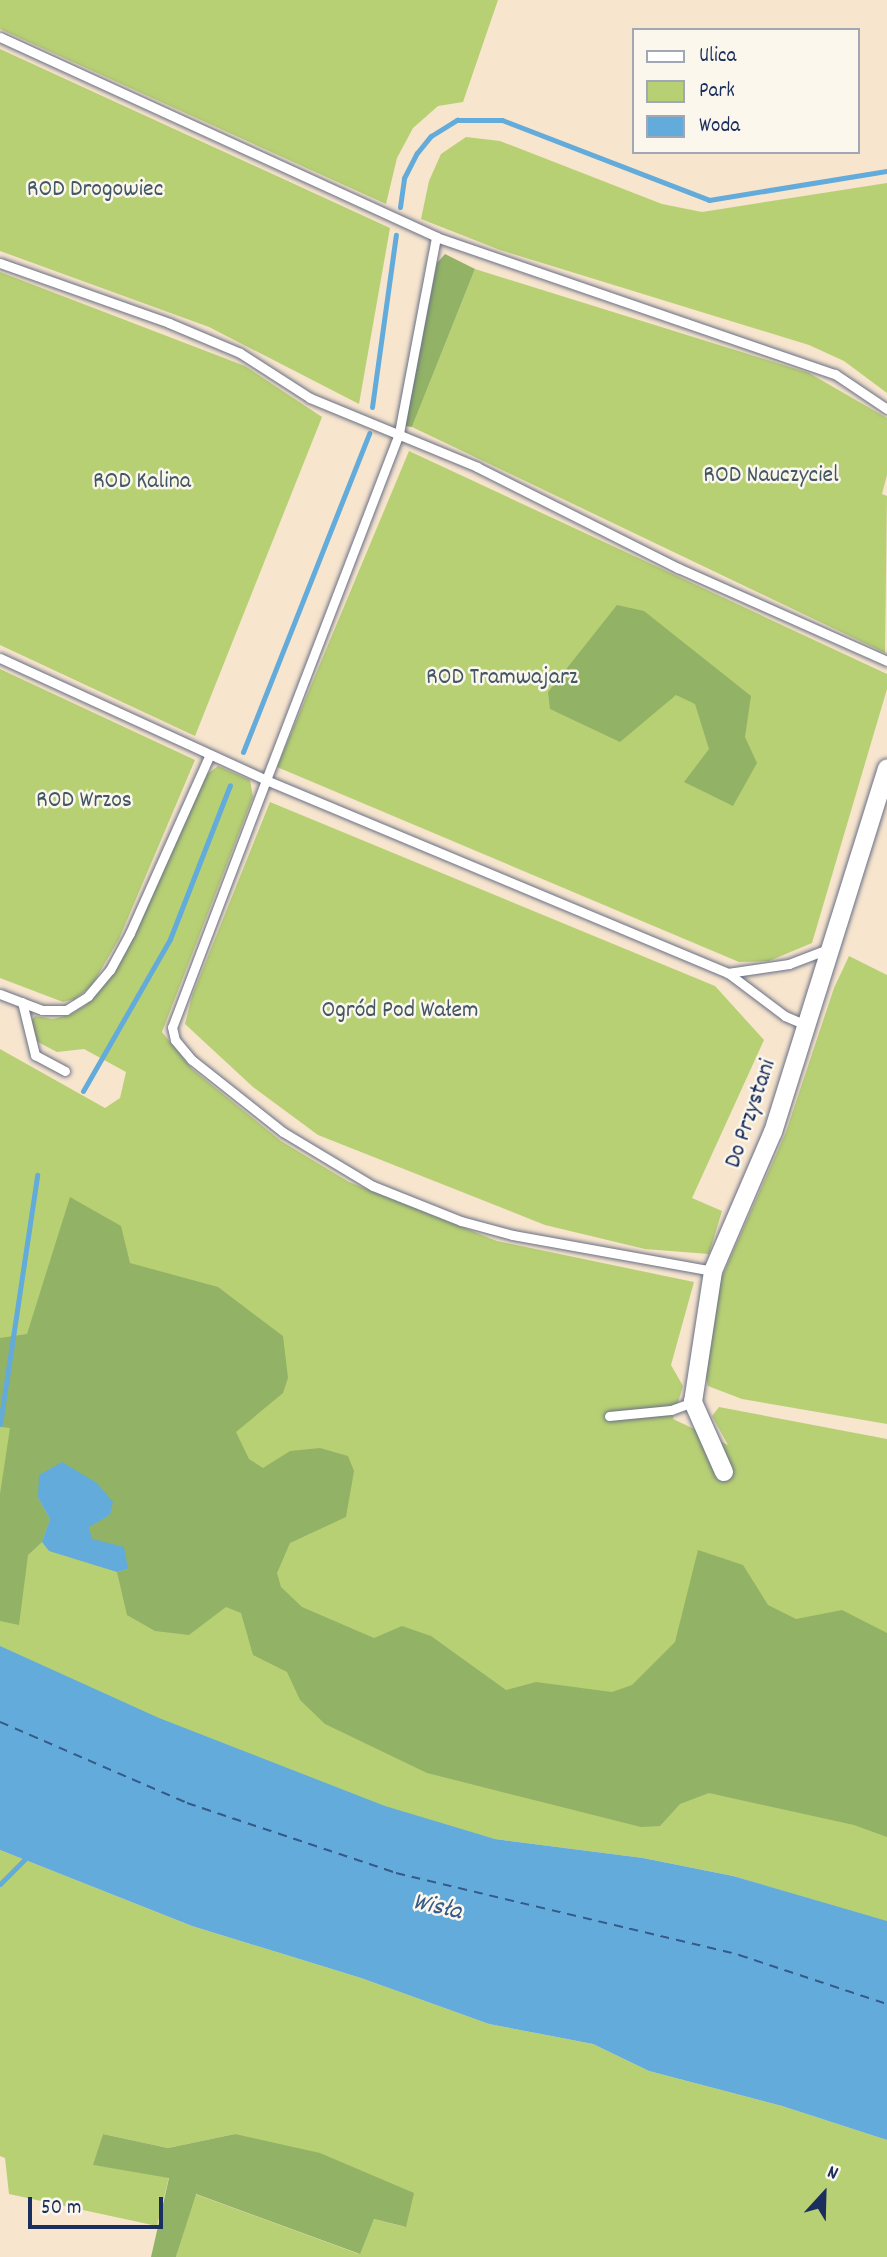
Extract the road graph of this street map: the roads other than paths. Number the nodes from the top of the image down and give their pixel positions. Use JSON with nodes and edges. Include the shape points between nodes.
{"nodes":[{"id":1,"x":0,"y":37,"type":"edge"},
{"id":2,"x":436,"y":237,"type":"junction"},
{"id":3,"x":0,"y":264,"type":"edge"},
{"id":4,"x":887,"y":409,"type":"edge"},
{"id":5,"x":399,"y":433,"type":"junction"},
{"id":6,"x":0,"y":658,"type":"edge"},
{"id":7,"x":887,"y":661,"type":"edge"},
{"id":8,"x":209,"y":756,"type":"junction"},
{"id":9,"x":887,"y":768,"type":"edge"},
{"id":10,"x":265,"y":780,"type":"junction"},
{"id":11,"x":834,"y":947,"type":"junction"},
{"id":12,"x":728,"y":973,"type":"junction"},
{"id":13,"x":0,"y":994,"type":"edge"},
{"id":14,"x":22,"y":1002,"type":"junction"},
{"id":15,"x":808,"y":1026,"type":"junction"},
{"id":16,"x":65,"y":1072,"type":"dead end"},
{"id":17,"x":713,"y":1271,"type":"junction"},
{"id":18,"x":693,"y":1402,"type":"junction"},
{"id":19,"x":609,"y":1416,"type":"dead end"},
{"id":20,"x":724,"y":1472,"type":"dead end"}],
"edges":[{"from":1,"to":2,"type":"lane"},
{"from":2,"to":4,"type":"lane","via":[[835,374]]},
{"from":2,"to":5,"type":"lane"},
{"from":3,"to":5,"type":"lane","via":[[240,353],[310,398]]},
{"from":5,"to":7,"type":"lane","via":[[678,568]]},
{"from":5,"to":10,"type":"lane"},
{"from":6,"to":8,"type":"lane"},
{"from":8,"to":10,"type":"lane"},
{"from":8,"to":14,"type":"lane","via":[[110,970],[88,996],[66,1010],[42,1010]]},
{"from":9,"to":11,"type":"street","name":"Do Przystani"},
{"from":10,"to":12,"type":"lane"},
{"from":10,"to":17,"type":"lane","via":[[172,1027],[175,1040],[192,1060],[283,1132],[373,1186],[461,1221]]},
{"from":11,"to":12,"type":"lane","via":[[789,964]]},
{"from":11,"to":15,"type":"street","name":"Do Przystani"},
{"from":12,"to":15,"type":"lane","via":[[785,1016]]},
{"from":13,"to":14,"type":"lane"},
{"from":14,"to":16,"type":"lane","via":[[35,1055]]},
{"from":15,"to":17,"type":"street","name":"Do Przystani","via":[[751,1191]]},
{"from":17,"to":18,"type":"street","name":"Do Przystani"},
{"from":18,"to":19,"type":"lane","via":[[671,1410]]},
{"from":18,"to":20,"type":"street"}]}
